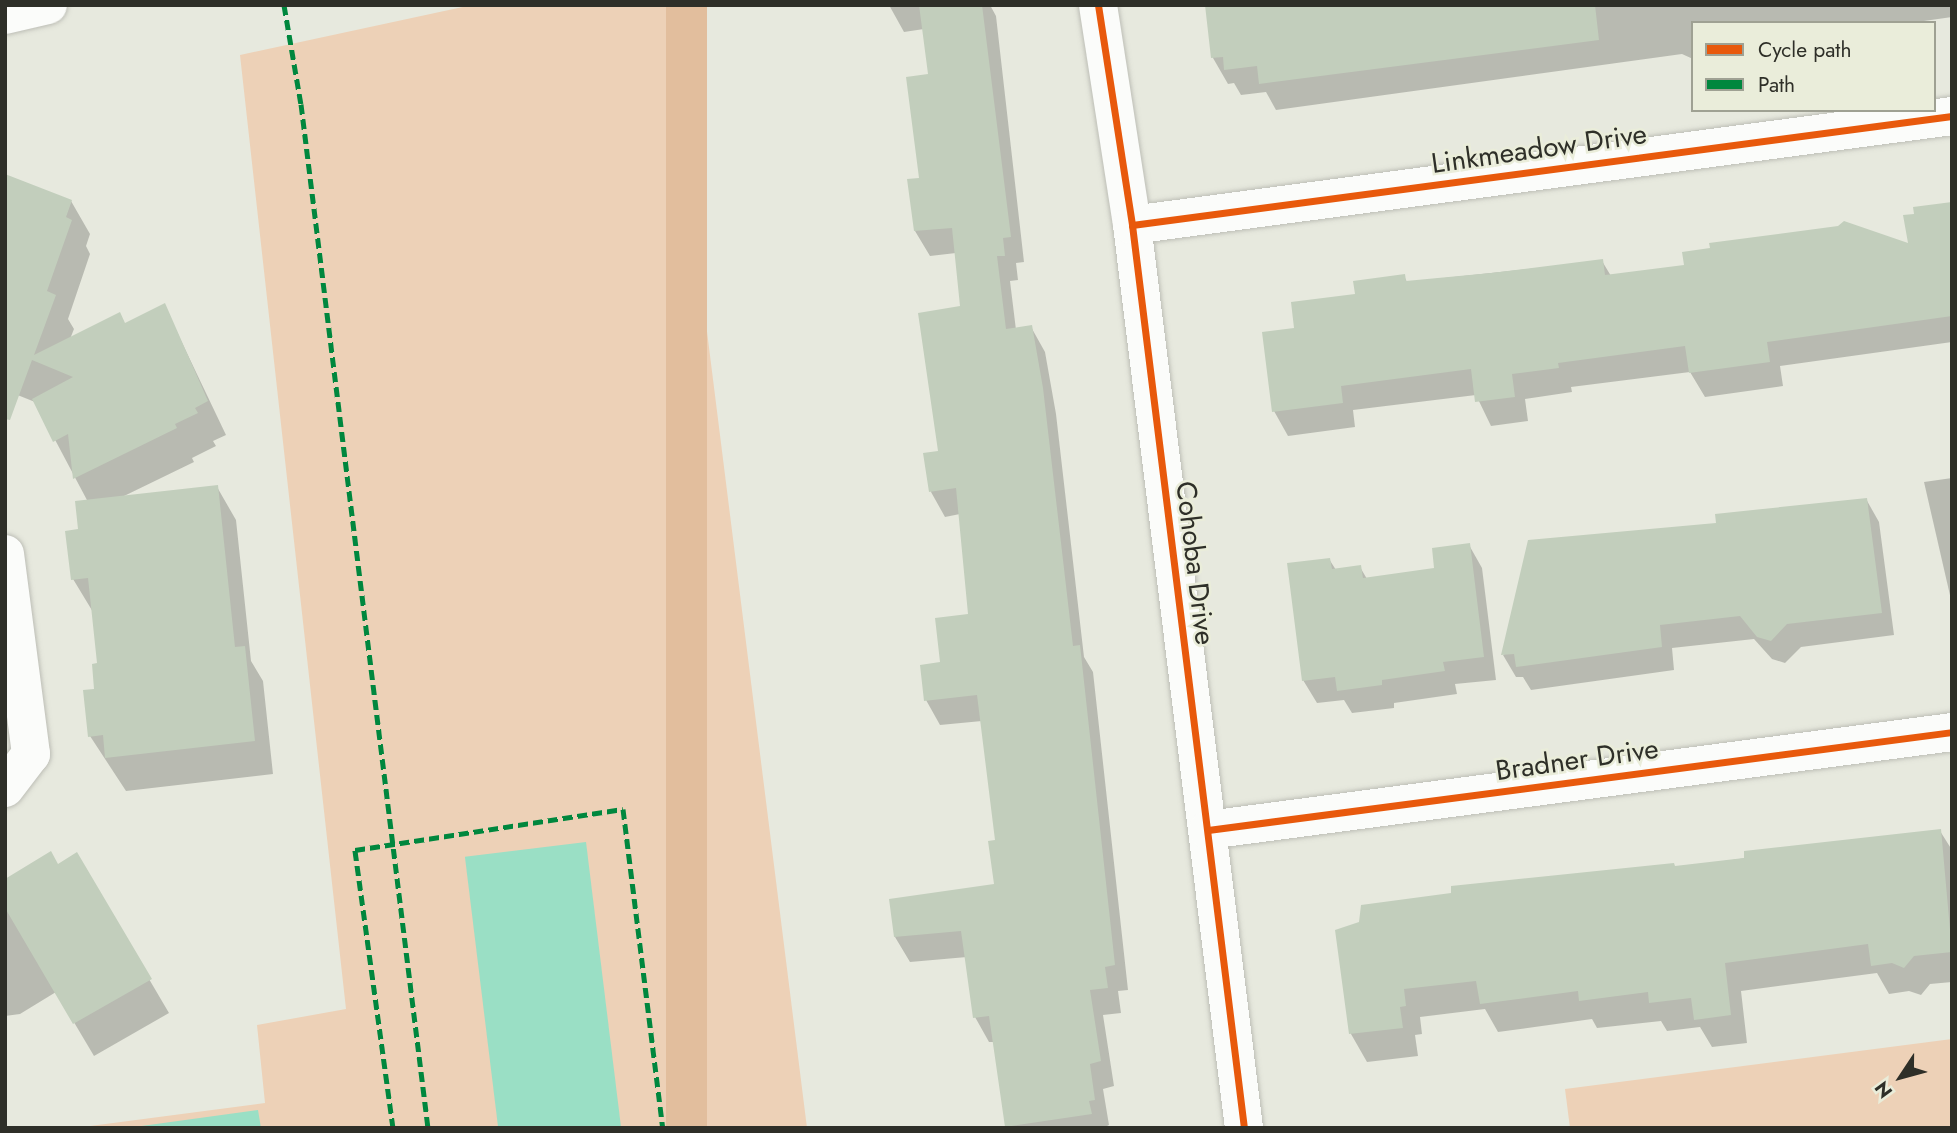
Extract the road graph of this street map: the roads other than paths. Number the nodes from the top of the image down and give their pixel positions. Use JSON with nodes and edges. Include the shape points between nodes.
{"nodes":[{"id":1,"x":48,"y":5,"type":"edge"},
{"id":2,"x":1098,"y":5,"type":"edge"},
{"id":3,"x":5,"y":15,"type":"edge"},
{"id":4,"x":1952,"y":116,"type":"edge"},
{"id":5,"x":1132,"y":225,"type":"junction"},
{"id":6,"x":5,"y":554,"type":"edge"},
{"id":7,"x":1952,"y":732,"type":"edge"},
{"id":8,"x":5,"y":788,"type":"edge"},
{"id":9,"x":1208,"y":830,"type":"junction"},
{"id":10,"x":1244,"y":1128,"type":"edge"}],
"edges":[{"from":1,"to":3,"type":"street"},
{"from":2,"to":5,"type":"street","name":"Cohoba Drive"},
{"from":4,"to":5,"type":"street","name":"Linkmeadow Drive"},
{"from":5,"to":9,"type":"street","name":"Cohoba Drive"},
{"from":6,"to":8,"type":"street","via":[[32,754]]},
{"from":7,"to":9,"type":"street","name":"Bradner Drive"},
{"from":9,"to":10,"type":"street","name":"Cohoba Drive"}]}
